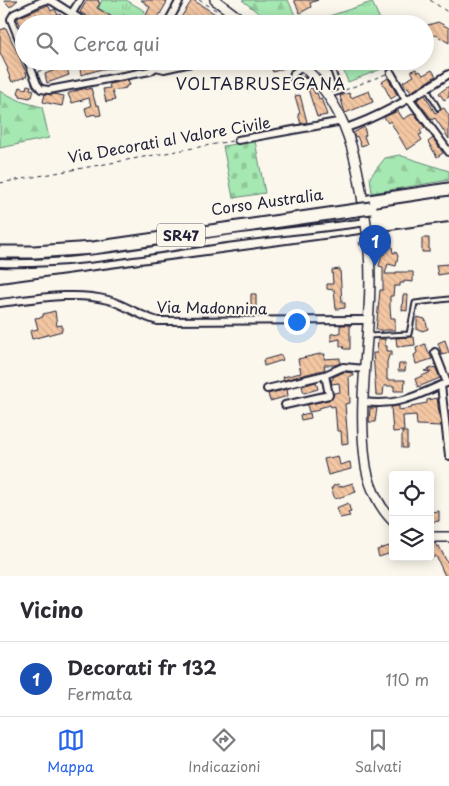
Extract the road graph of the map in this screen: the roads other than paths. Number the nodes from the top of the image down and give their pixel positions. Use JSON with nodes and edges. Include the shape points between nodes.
{"nodes":[{"id":1,"x":46,"y":0,"type":"edge"},
{"id":2,"x":80,"y":0,"type":"edge"},
{"id":3,"x":180,"y":0,"type":"edge"},
{"id":4,"x":218,"y":1,"type":"edge"},
{"id":5,"x":72,"y":13,"type":"junction"},
{"id":6,"x":75,"y":15,"type":"edge"},
{"id":7,"x":172,"y":15,"type":"edge"},
{"id":8,"x":236,"y":15,"type":"edge"},
{"id":9,"x":15,"y":30,"type":"edge"},
{"id":10,"x":31,"y":70,"type":"edge"},
{"id":11,"x":152,"y":70,"type":"edge"},
{"id":12,"x":296,"y":70,"type":"edge"},
{"id":13,"x":306,"y":70,"type":"edge"},
{"id":14,"x":333,"y":70,"type":"edge"},
{"id":15,"x":391,"y":72,"type":"road end"},
{"id":16,"x":449,"y":74,"type":"edge"},
{"id":17,"x":318,"y":81,"type":"junction"},
{"id":18,"x":426,"y":88,"type":"junction"},
{"id":19,"x":329,"y":95,"type":"junction"},
{"id":20,"x":408,"y":99,"type":"junction"},
{"id":21,"x":438,"y":108,"type":"dead end"},
{"id":22,"x":345,"y":125,"type":"junction"},
{"id":23,"x":238,"y":140,"type":"road end"},
{"id":24,"x":449,"y":152,"type":"edge"},
{"id":25,"x":449,"y":189,"type":"edge"},
{"id":26,"x":449,"y":196,"type":"edge"},
{"id":27,"x":370,"y":204,"type":"junction"},
{"id":28,"x":355,"y":207,"type":"junction"},
{"id":29,"x":367,"y":231,"type":"junction"},
{"id":30,"x":0,"y":244,"type":"edge"},
{"id":31,"x":0,"y":252,"type":"edge"},
{"id":32,"x":0,"y":263,"type":"edge"},
{"id":33,"x":449,"y":299,"type":"edge"},
{"id":34,"x":0,"y":303,"type":"edge"},
{"id":35,"x":368,"y":320,"type":"junction"},
{"id":36,"x":367,"y":336,"type":"junction"},
{"id":37,"x":435,"y":352,"type":"dead end"},
{"id":38,"x":365,"y":369,"type":"junction"},
{"id":39,"x":325,"y":375,"type":"junction"},
{"id":40,"x":441,"y":385,"type":"junction"},
{"id":41,"x":268,"y":389,"type":"dead end"},
{"id":42,"x":364,"y":402,"type":"junction"},
{"id":43,"x":285,"y":405,"type":"dead end"},
{"id":44,"x":449,"y":456,"type":"edge"},
{"id":45,"x":389,"y":516,"type":"edge"},
{"id":46,"x":434,"y":537,"type":"edge"},
{"id":47,"x":449,"y":537,"type":"edge"}],
"edges":[{"from":1,"to":5,"type":"street"},
{"from":1,"to":9,"type":"street","via":[[14,14],[11,20]]},
{"from":2,"to":5,"type":"street"},
{"from":3,"to":7,"type":"street"},
{"from":4,"to":8,"type":"street"},
{"from":5,"to":6,"type":"street"},
{"from":10,"to":11,"type":"street","via":[[41,89],[49,90]]},
{"from":12,"to":17,"type":"street","via":[[292,77],[295,80]]},
{"from":13,"to":17,"type":"street"},
{"from":14,"to":19,"type":"lane","via":[[340,92]]},
{"from":15,"to":20,"type":"street"},
{"from":16,"to":18,"type":"street","name":"Via Decorati al Valore Civile"},
{"from":17,"to":19,"type":"street"},
{"from":18,"to":20,"type":"street","name":"Via Decorati al Valore Civile"},
{"from":18,"to":21,"type":"lane"},
{"from":19,"to":22,"type":"street"},
{"from":20,"to":22,"type":"street","name":"Via Decorati al Valore Civile","via":[[379,115]]},
{"from":20,"to":24,"type":"street"},
{"from":22,"to":23,"type":"street","name":"Via Decorati al Valore Civile"},
{"from":22,"to":29,"type":"street","via":[[357,166]]},
{"from":25,"to":27,"type":"highway","name":"Corso Australia","number":"SR47"},
{"from":26,"to":27,"type":"highway","name":"Corso Australia","number":"SR47"},
{"from":27,"to":28,"type":"highway","name":"Corso Australia","number":"SR47","bridge":true},
{"from":28,"to":30,"type":"highway","name":"Corso Australia","number":"SR47","via":[[93,241]]},
{"from":28,"to":31,"type":"highway","name":"Corso Australia","number":"SR47","via":[[93,248]]},
{"from":29,"to":32,"type":"street","via":[[233,238],[88,259]]},
{"from":29,"to":35,"type":"street","via":[[370,275]]},
{"from":33,"to":36,"type":"lane","via":[[415,303],[409,334]]},
{"from":34,"to":35,"type":"street","name":"Via Madonnina","via":[[80,296],[111,300],[158,321]]},
{"from":35,"to":36,"type":"street"},
{"from":36,"to":38,"type":"street"},
{"from":37,"to":40,"type":"street","via":[[447,383]]},
{"from":38,"to":39,"type":"street","via":[[343,367]]},
{"from":38,"to":42,"type":"street"},
{"from":39,"to":41,"type":"street"},
{"from":39,"to":43,"type":"street","via":[[329,395]]},
{"from":40,"to":42,"type":"street","via":[[404,401]]},
{"from":40,"to":44,"type":"street"},
{"from":42,"to":45,"type":"street","via":[[364,453],[368,477],[376,498]]},
{"from":46,"to":47,"type":"street"}]}
